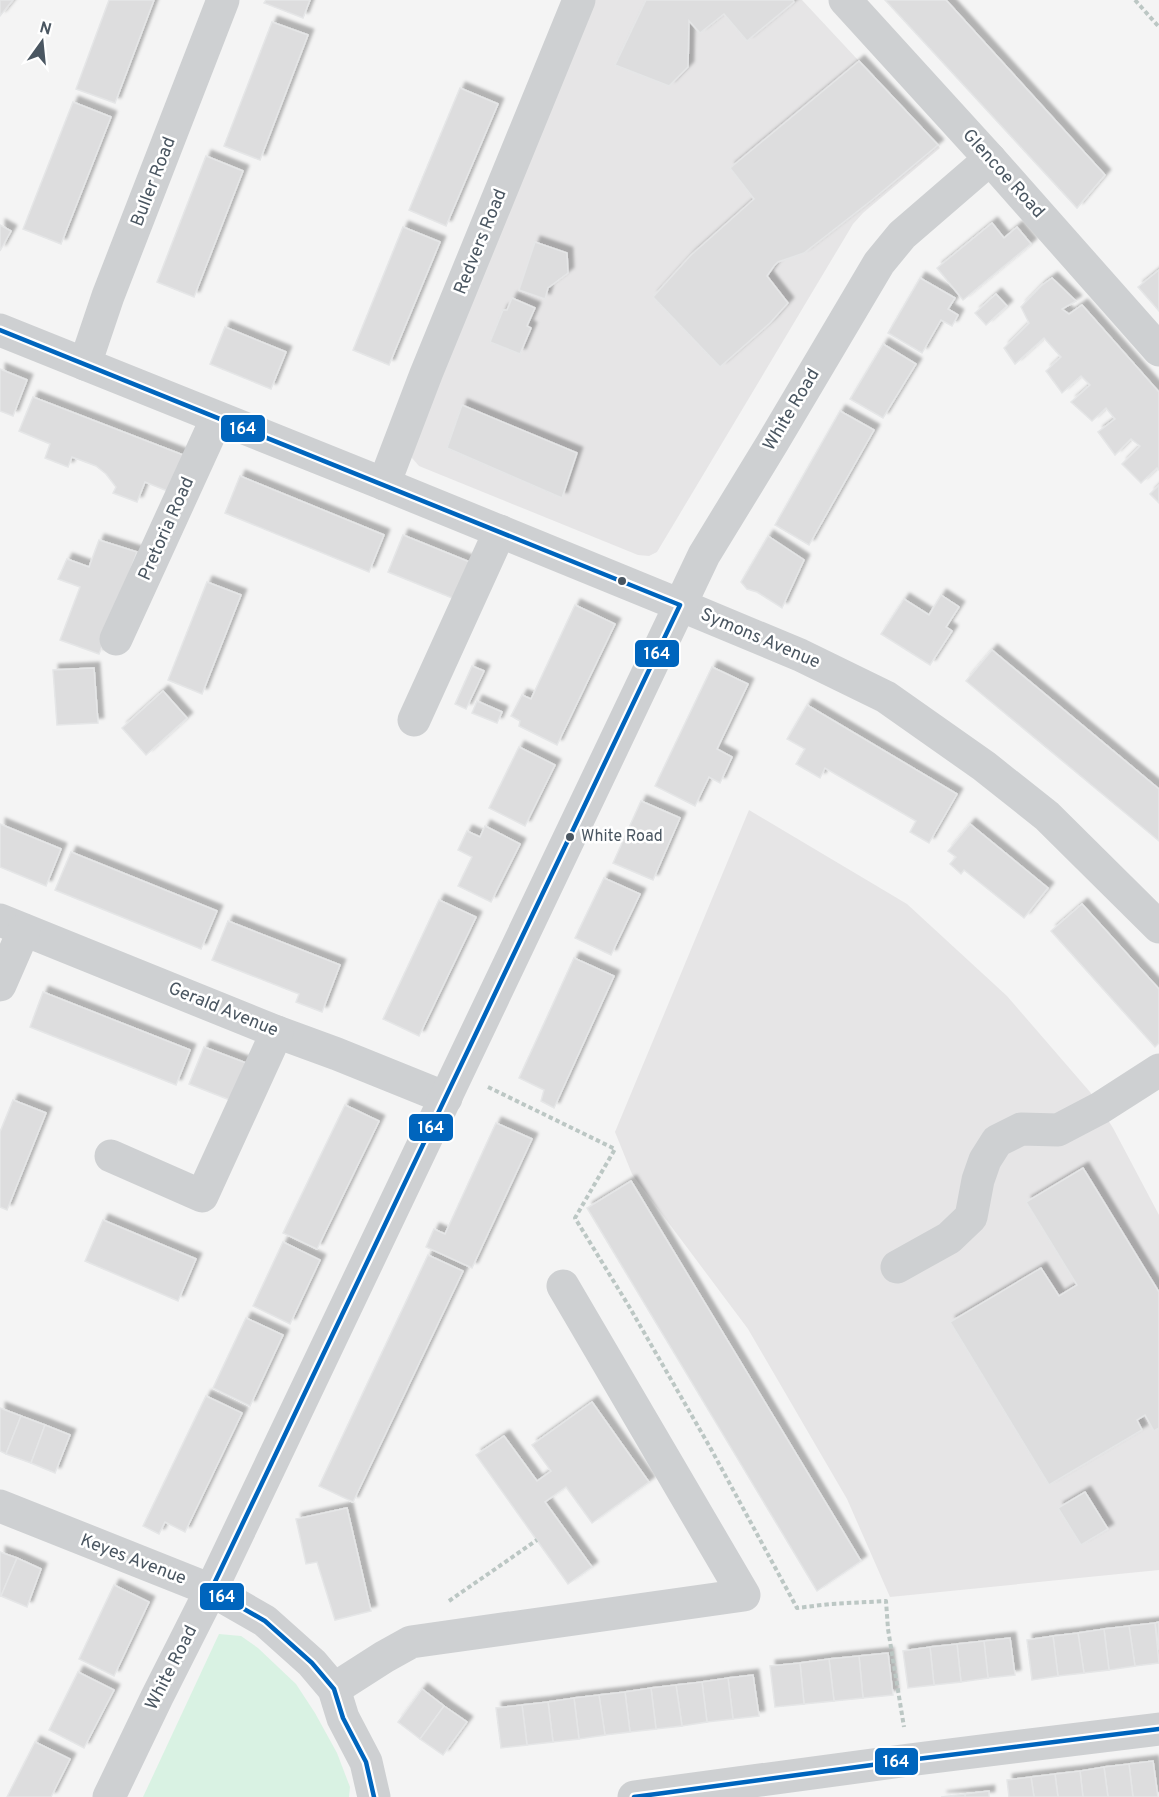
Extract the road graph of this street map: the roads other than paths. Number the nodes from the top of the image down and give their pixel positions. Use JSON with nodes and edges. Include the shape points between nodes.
{"nodes":[{"id":1,"x":224,"y":0,"type":"edge"},
{"id":2,"x":579,"y":0,"type":"edge"},
{"id":3,"x":845,"y":0,"type":"edge"},
{"id":4,"x":990,"y":159,"type":"junction"},
{"id":5,"x":0,"y":330,"type":"edge"},
{"id":6,"x":1159,"y":350,"type":"edge"},
{"id":7,"x":85,"y":364,"type":"junction"},
{"id":8,"x":217,"y":418,"type":"junction"},
{"id":9,"x":384,"y":484,"type":"junction"},
{"id":10,"x":500,"y":531,"type":"junction"},
{"id":11,"x":680,"y":605,"type":"junction"},
{"id":12,"x":116,"y":639,"type":"dead end"},
{"id":13,"x":414,"y":720,"type":"dead end"},
{"id":14,"x":12,"y":925,"type":"edge"},
{"id":15,"x":1159,"y":927,"type":"edge"},
{"id":16,"x":0,"y":985,"type":"edge"},
{"id":17,"x":277,"y":1032,"type":"junction"},
{"id":18,"x":1159,"y":1070,"type":"edge"},
{"id":19,"x":452,"y":1085,"type":"junction"},
{"id":20,"x":111,"y":1156,"type":"dead end"},
{"id":21,"x":897,"y":1267,"type":"dead end"},
{"id":22,"x":563,"y":1286,"type":"dead end"},
{"id":23,"x":0,"y":1506,"type":"edge"},
{"id":24,"x":211,"y":1590,"type":"junction"},
{"id":25,"x":334,"y":1689,"type":"junction"},
{"id":26,"x":1159,"y":1729,"type":"edge"},
{"id":27,"x":806,"y":1786,"type":"edge"},
{"id":28,"x":109,"y":1797,"type":"edge"},
{"id":29,"x":374,"y":1797,"type":"edge"},
{"id":30,"x":634,"y":1797,"type":"edge"}],
"edges":[{"from":1,"to":7,"type":"street","name":"Buller Road"},
{"from":2,"to":9,"type":"street","name":"Redvers Road"},
{"from":3,"to":4,"type":"street","name":"Glencoe Road"},
{"from":4,"to":6,"type":"street","name":"Glencoe Road"},
{"from":4,"to":11,"type":"street","name":"White Road","via":[[902,235],[882,260],[717,531]]},
{"from":5,"to":7,"type":"street","name":"Symons Avenue"},
{"from":7,"to":8,"type":"street","name":"Symons Avenue"},
{"from":8,"to":9,"type":"street","name":"Symons Avenue"},
{"from":8,"to":12,"type":"street","name":"Pretoria Road"},
{"from":9,"to":10,"type":"street","name":"Symons Avenue"},
{"from":10,"to":11,"type":"street","name":"Symons Avenue"},
{"from":10,"to":13,"type":"street"},
{"from":11,"to":15,"type":"street","name":"Symons Avenue","via":[[800,655],[886,697],[1047,816]]},
{"from":11,"to":19,"type":"street","name":"White Road"},
{"from":14,"to":16,"type":"street"},
{"from":14,"to":17,"type":"street","name":"Gerald Avenue"},
{"from":17,"to":19,"type":"street","name":"Gerald Avenue","via":[[337,1054]]},
{"from":17,"to":20,"type":"street","via":[[202,1196]]},
{"from":18,"to":21,"type":"street","via":[[1058,1130],[1022,1130],[997,1141],[978,1180],[971,1217],[949,1238]]},
{"from":19,"to":24,"type":"street","name":"White Road"},
{"from":22,"to":25,"type":"street","via":[[744,1595],[411,1642]]},
{"from":23,"to":24,"type":"street","name":"Keyes Avenue"},
{"from":24,"to":25,"type":"street","name":"Keyes Avenue","via":[[265,1621],[312,1663]]},
{"from":24,"to":28,"type":"street","name":"White Road"},
{"from":25,"to":29,"type":"street","name":"Keyes Avenue","via":[[343,1718],[366,1762]]},
{"from":26,"to":27,"type":"street","via":[[909,1760]]},
{"from":27,"to":30,"type":"street"}]}
